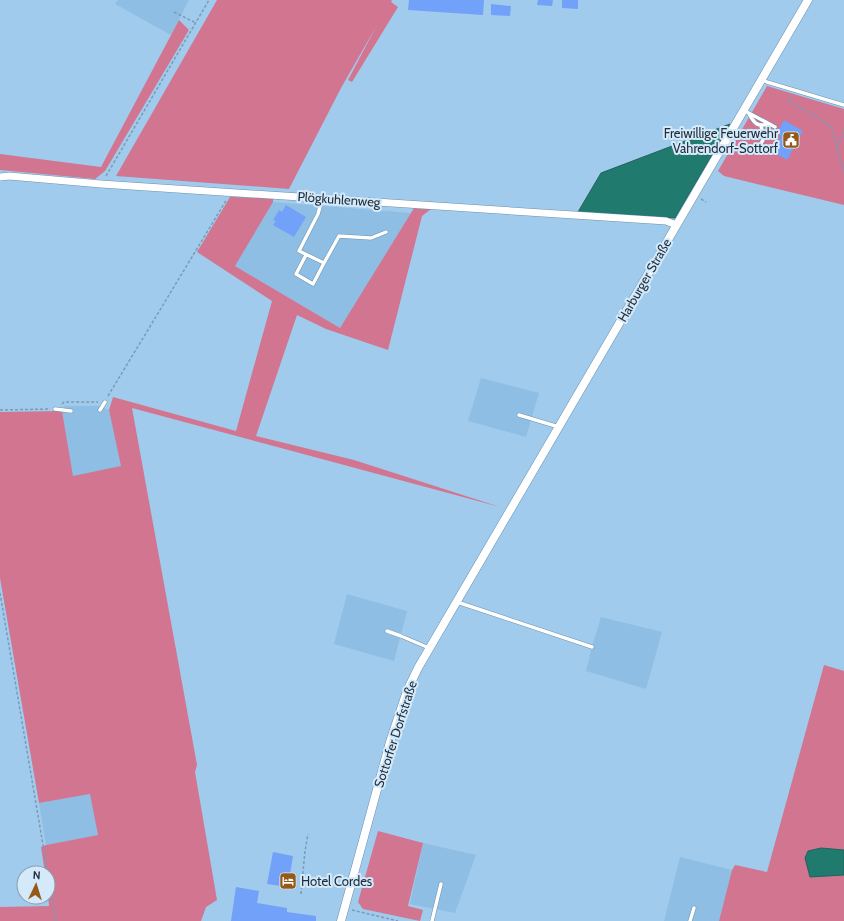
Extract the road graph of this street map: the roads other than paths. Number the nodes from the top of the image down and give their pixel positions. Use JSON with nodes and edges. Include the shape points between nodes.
{"nodes":[{"id":1,"x":808,"y":0,"type":"edge"},
{"id":2,"x":762,"y":80,"type":"junction"},
{"id":3,"x":844,"y":105,"type":"edge"},
{"id":4,"x":746,"y":112,"type":"junction"},
{"id":5,"x":770,"y":124,"type":"junction"},
{"id":6,"x":761,"y":126,"type":"junction"},
{"id":7,"x":775,"y":127,"type":"dead end"},
{"id":8,"x":757,"y":151,"type":"dead end"},
{"id":9,"x":0,"y":176,"type":"edge"},
{"id":10,"x":322,"y":198,"type":"junction"},
{"id":11,"x":676,"y":225,"type":"junction"},
{"id":12,"x":386,"y":232,"type":"dead end"},
{"id":13,"x":306,"y":255,"type":"junction"},
{"id":14,"x":324,"y":263,"type":"junction"},
{"id":15,"x":105,"y":402,"type":"road end"},
{"id":16,"x":55,"y":409,"type":"road end"},
{"id":17,"x":100,"y":410,"type":"dead end"},
{"id":18,"x":71,"y":411,"type":"dead end"},
{"id":19,"x":519,"y":415,"type":"dead end"},
{"id":20,"x":559,"y":427,"type":"junction"},
{"id":21,"x":480,"y":560,"type":"joint"},
{"id":22,"x":456,"y":602,"type":"junction"},
{"id":23,"x":387,"y":631,"type":"dead end"},
{"id":24,"x":429,"y":648,"type":"junction"},
{"id":25,"x":592,"y":648,"type":"dead end"},
{"id":26,"x":441,"y":884,"type":"dead end"},
{"id":27,"x":694,"y":908,"type":"dead end"},
{"id":28,"x":341,"y":921,"type":"edge"},
{"id":29,"x":432,"y":921,"type":"edge"},
{"id":30,"x":690,"y":921,"type":"edge"}],
"edges":[{"from":1,"to":2,"type":"street","name":"Harburger Straße"},
{"from":2,"to":3,"type":"lane"},
{"from":2,"to":4,"type":"street","name":"Harburger Straße"},
{"from":4,"to":5,"type":"lane"},
{"from":4,"to":6,"type":"lane"},
{"from":4,"to":11,"type":"street","name":"Harburger Straße"},
{"from":5,"to":6,"type":"lane"},
{"from":5,"to":7,"type":"lane"},
{"from":6,"to":8,"type":"lane","via":[[764,138]]},
{"from":9,"to":10,"type":"street","name":"Plögkuhlenweg"},
{"from":10,"to":11,"type":"street","name":"Plögkuhlenweg","via":[[666,221]]},
{"from":10,"to":13,"type":"lane","via":[[318,214],[299,251]]},
{"from":11,"to":20,"type":"street","name":"Harburger Straße"},
{"from":12,"to":14,"type":"lane","via":[[371,238],[339,236]]},
{"from":13,"to":14,"type":"lane"},
{"from":13,"to":14,"type":"lane","via":[[296,274],[313,284]]},
{"from":15,"to":17,"type":"lane"},
{"from":16,"to":18,"type":"lane"},
{"from":19,"to":20,"type":"lane"},
{"from":20,"to":21,"type":"street","name":"Harburger Straße"},
{"from":21,"to":22,"type":"street","name":"Sottorfer Dorfstraße"},
{"from":22,"to":24,"type":"street","name":"Sottorfer Dorfstraße"},
{"from":22,"to":25,"type":"lane"},
{"from":23,"to":24,"type":"lane"},
{"from":24,"to":28,"type":"street","name":"Sottorfer Dorfstraße","via":[[407,691],[398,716]]},
{"from":26,"to":29,"type":"lane"},
{"from":27,"to":30,"type":"lane"}]}
